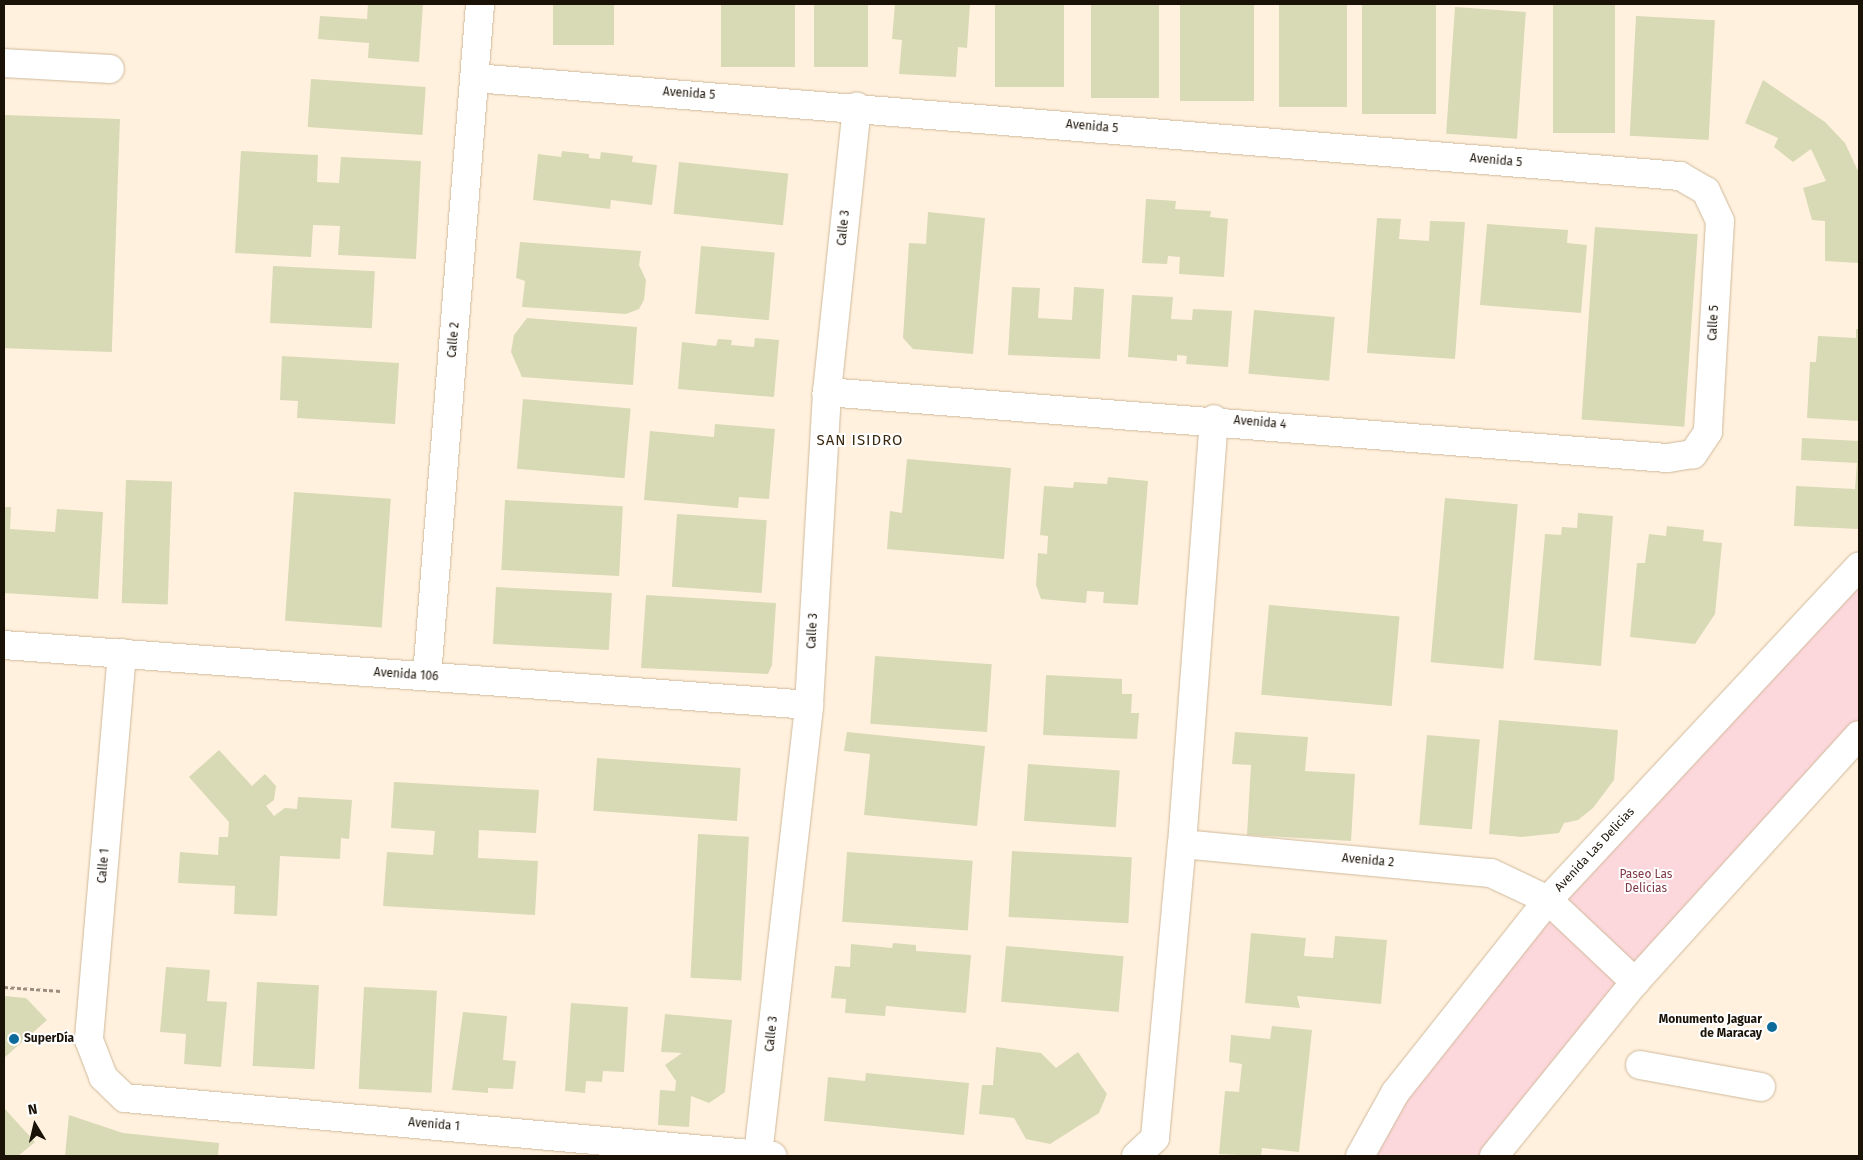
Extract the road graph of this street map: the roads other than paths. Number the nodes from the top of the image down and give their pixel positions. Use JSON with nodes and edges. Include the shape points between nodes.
{"nodes":[{"id":1,"x":480,"y":4,"type":"edge"},
{"id":2,"x":4,"y":63,"type":"edge"},
{"id":3,"x":110,"y":69,"type":"dead end"},
{"id":4,"x":475,"y":78,"type":"junction"},
{"id":5,"x":857,"y":107,"type":"junction"},
{"id":6,"x":1706,"y":190,"type":"joint"},
{"id":7,"x":827,"y":392,"type":"junction"},
{"id":8,"x":1214,"y":419,"type":"junction"},
{"id":9,"x":1693,"y":454,"type":"joint"},
{"id":10,"x":1859,"y":566,"type":"edge"},
{"id":11,"x":4,"y":645,"type":"edge"},
{"id":12,"x":122,"y":653,"type":"junction"},
{"id":13,"x":427,"y":676,"type":"junction"},
{"id":14,"x":809,"y":705,"type":"junction"},
{"id":15,"x":1859,"y":735,"type":"edge"},
{"id":16,"x":1182,"y":844,"type":"junction"},
{"id":17,"x":1548,"y":900,"type":"junction"},
{"id":18,"x":1635,"y":982,"type":"junction"},
{"id":19,"x":1640,"y":1065,"type":"dead end"},
{"id":20,"x":102,"y":1077,"type":"joint"},
{"id":21,"x":1761,"y":1087,"type":"dead end"},
{"id":22,"x":765,"y":1155,"type":"edge"},
{"id":23,"x":1136,"y":1156,"type":"edge"},
{"id":24,"x":1360,"y":1156,"type":"edge"},
{"id":25,"x":1494,"y":1156,"type":"edge"}],
"edges":[{"from":1,"to":4,"type":"street","name":"Calle 2"},
{"from":2,"to":3,"type":"street"},
{"from":4,"to":5,"type":"street","name":"Avenida 5"},
{"from":4,"to":13,"type":"street","name":"Calle 2"},
{"from":5,"to":6,"type":"street","name":"Avenida 5","via":[[1680,176]]},
{"from":5,"to":7,"type":"street","name":"Calle 3"},
{"from":6,"to":9,"type":"street","name":"Calle 5","via":[[1720,220],[1708,432]]},
{"from":7,"to":8,"type":"street","name":"Avenida 4"},
{"from":7,"to":14,"type":"street","name":"Calle 3"},
{"from":8,"to":9,"type":"street","name":"Avenida 4","via":[[1667,458]]},
{"from":8,"to":16,"type":"street"},
{"from":10,"to":17,"type":"street","name":"Avenida Las Delicias"},
{"from":11,"to":12,"type":"street","name":"Avenida 106"},
{"from":12,"to":13,"type":"street","name":"Avenida 106"},
{"from":12,"to":20,"type":"street","name":"Calle 1","via":[[89,1040]]},
{"from":13,"to":14,"type":"street","name":"Avenida 106"},
{"from":14,"to":22,"type":"street","name":"Calle 3"},
{"from":15,"to":18,"type":"street"},
{"from":16,"to":17,"type":"street","name":"Avenida 2","via":[[1490,872]]},
{"from":16,"to":23,"type":"street","via":[[1155,1138]]},
{"from":17,"to":18,"type":"street","name":"Avenida 2"},
{"from":17,"to":24,"type":"street","name":"Avenida Las Delicias","via":[[1395,1093]]},
{"from":18,"to":25,"type":"street"},
{"from":19,"to":21,"type":"street"},
{"from":20,"to":22,"type":"street","name":"Avenida 1","via":[[124,1098]]}]}
